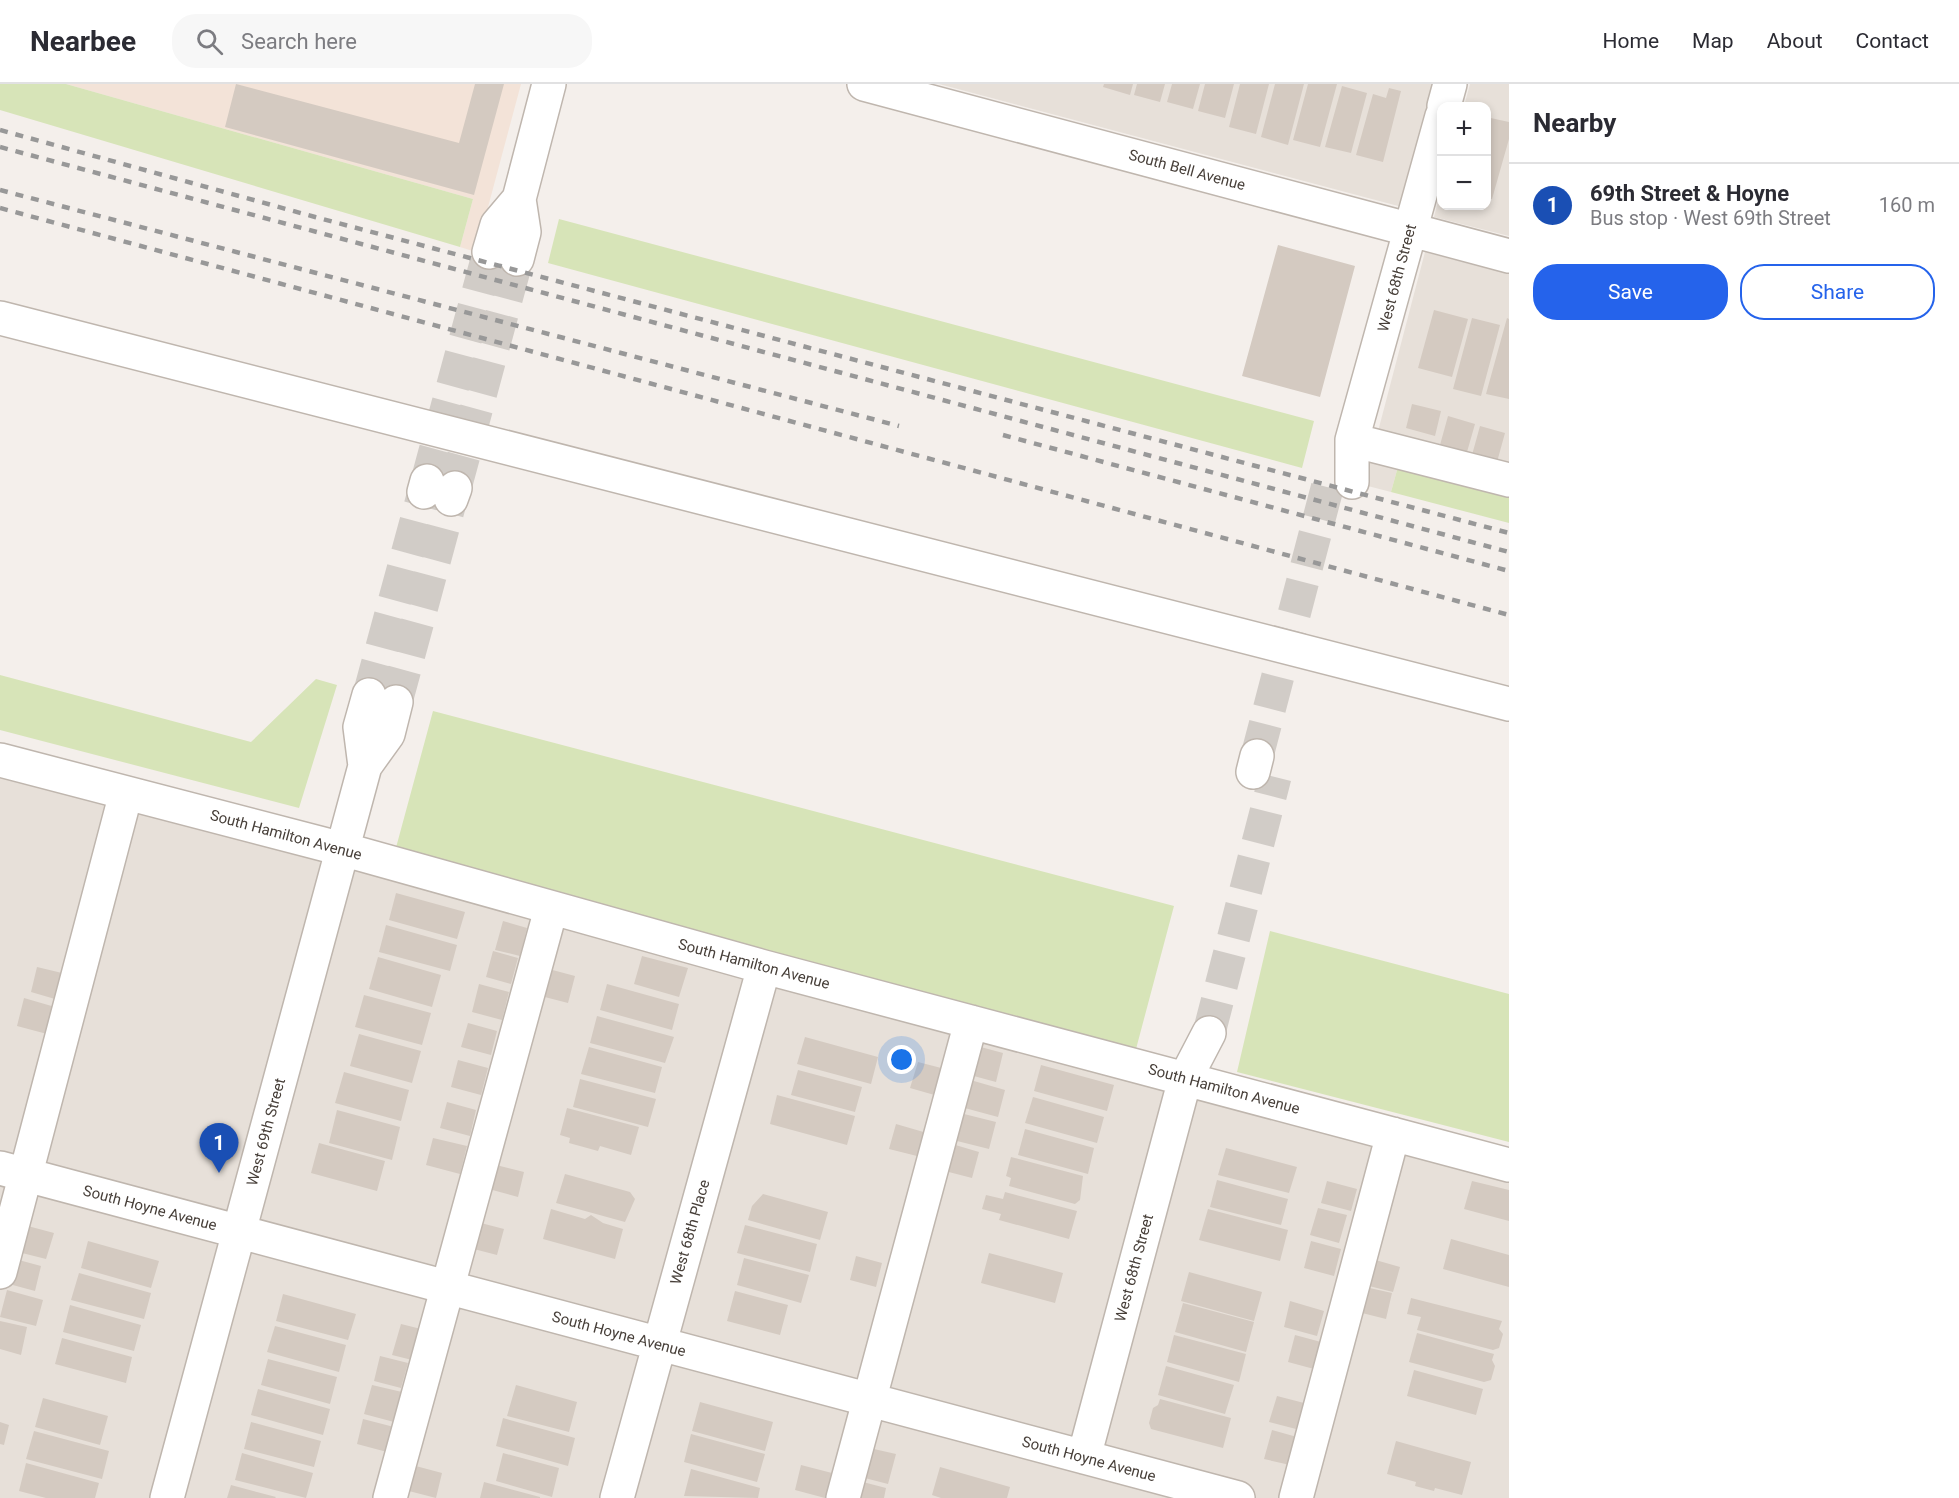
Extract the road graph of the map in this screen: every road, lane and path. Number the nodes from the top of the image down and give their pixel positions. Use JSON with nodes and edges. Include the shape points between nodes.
{"nodes":[{"id":1,"x":549,"y":84,"type":"edge"},
{"id":2,"x":864,"y":84,"type":"edge"},
{"id":3,"x":1450,"y":84,"type":"edge"},
{"id":4,"x":1445,"y":102,"type":"edge"},
{"id":5,"x":1437,"y":134,"type":"edge"},
{"id":6,"x":1410,"y":230,"type":"junction"},
{"id":7,"x":503,"y":256,"type":"tunnel mouth"},
{"id":8,"x":1509,"y":256,"type":"edge"},
{"id":9,"x":0,"y":318,"type":"edge"},
{"id":10,"x":1352,"y":440,"type":"junction"},
{"id":11,"x":1341,"y":479,"type":"tunnel mouth"},
{"id":12,"x":1509,"y":480,"type":"edge"},
{"id":13,"x":383,"y":698,"type":"tunnel mouth"},
{"id":14,"x":1509,"y":704,"type":"edge"},
{"id":15,"x":0,"y":760,"type":"edge"},
{"id":16,"x":126,"y":793,"type":"junction"},
{"id":17,"x":342,"y":849,"type":"junction"},
{"id":18,"x":551,"y":909,"type":"junction"},
{"id":19,"x":764,"y":967,"type":"junction"},
{"id":20,"x":971,"y":1022,"type":"junction"},
{"id":21,"x":1198,"y":1030,"type":"tunnel mouth"},
{"id":22,"x":1185,"y":1079,"type":"junction"},
{"id":23,"x":1393,"y":1134,"type":"junction"},
{"id":24,"x":1509,"y":1165,"type":"edge"},
{"id":25,"x":13,"y":1172,"type":"edge"},
{"id":26,"x":239,"y":1232,"type":"junction"},
{"id":27,"x":0,"y":1272,"type":"edge"},
{"id":28,"x":447,"y":1288,"type":"junction"},
{"id":29,"x":658,"y":1344,"type":"junction"},
{"id":30,"x":869,"y":1401,"type":"junction"},
{"id":31,"x":1084,"y":1457,"type":"junction"},
{"id":32,"x":167,"y":1498,"type":"edge"},
{"id":33,"x":390,"y":1498,"type":"edge"},
{"id":34,"x":617,"y":1498,"type":"edge"},
{"id":35,"x":843,"y":1498,"type":"edge"},
{"id":36,"x":1238,"y":1498,"type":"edge"},
{"id":37,"x":1296,"y":1498,"type":"edge"}],
"edges":[{"from":1,"to":7,"type":"street","via":[[519,199],[497,225]]},
{"from":2,"to":6,"type":"street","name":"South Bell Avenue"},
{"from":3,"to":4,"type":"street"},
{"from":5,"to":6,"type":"street","name":"West 68th Street"},
{"from":6,"to":8,"type":"street","name":"South Bell Avenue"},
{"from":6,"to":10,"type":"street","name":"West 68th Street"},
{"from":9,"to":14,"type":"street"},
{"from":10,"to":11,"type":"street","name":"West 68th Street"},
{"from":10,"to":12,"type":"street"},
{"from":13,"to":17,"type":"street","name":"West 69th Street","via":[[360,727],[364,766]]},
{"from":15,"to":16,"type":"street","name":"South Hamilton Avenue"},
{"from":16,"to":17,"type":"street","name":"South Hamilton Avenue"},
{"from":16,"to":25,"type":"street"},
{"from":17,"to":18,"type":"street","name":"South Hamilton Avenue"},
{"from":17,"to":26,"type":"street","name":"West 69th Street"},
{"from":18,"to":19,"type":"street","name":"South Hamilton Avenue"},
{"from":18,"to":28,"type":"street"},
{"from":19,"to":20,"type":"street","name":"South Hamilton Avenue"},
{"from":19,"to":29,"type":"street","name":"West 68th Place"},
{"from":20,"to":22,"type":"street","name":"South Hamilton Avenue"},
{"from":20,"to":30,"type":"street"},
{"from":21,"to":22,"type":"street","name":"West 68th Street"},
{"from":22,"to":23,"type":"street","name":"South Hamilton Avenue"},
{"from":22,"to":31,"type":"street","name":"West 68th Street"},
{"from":23,"to":24,"type":"street","name":"South Hamilton Avenue"},
{"from":23,"to":37,"type":"street"},
{"from":25,"to":26,"type":"street","name":"South Hoyne Avenue"},
{"from":25,"to":27,"type":"street"},
{"from":26,"to":28,"type":"street","name":"South Hoyne Avenue"},
{"from":26,"to":32,"type":"street","name":"West 69th Street"},
{"from":28,"to":29,"type":"street","name":"South Hoyne Avenue"},
{"from":28,"to":33,"type":"street"},
{"from":29,"to":30,"type":"street","name":"South Hoyne Avenue"},
{"from":29,"to":34,"type":"street","name":"West 68th Place"},
{"from":30,"to":31,"type":"street","name":"South Hoyne Avenue"},
{"from":30,"to":35,"type":"street"},
{"from":31,"to":36,"type":"street","name":"South Hoyne Avenue"}]}
